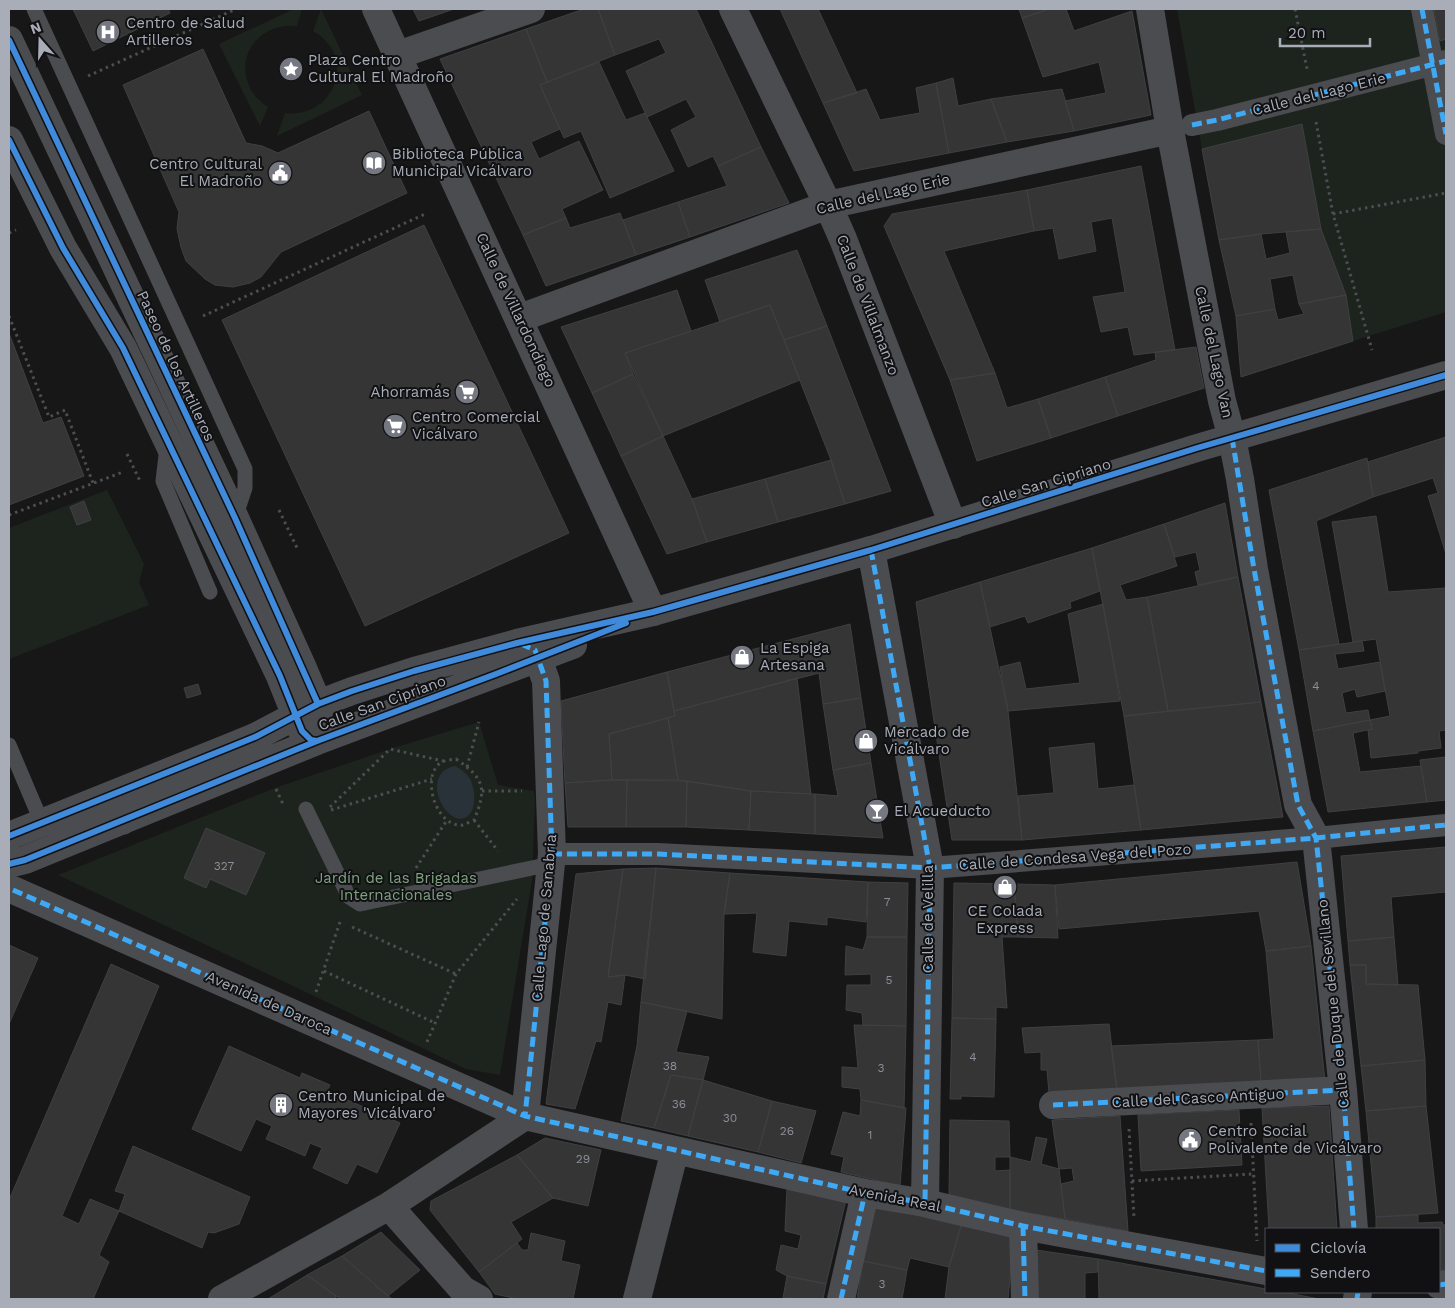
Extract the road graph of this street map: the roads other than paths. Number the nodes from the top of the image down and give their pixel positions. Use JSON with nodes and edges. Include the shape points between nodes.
{"nodes":[{"id":1,"x":34,"y":9,"type":"edge"},
{"id":2,"x":376,"y":9,"type":"edge"},
{"id":3,"x":530,"y":9,"type":"edge"},
{"id":4,"x":733,"y":9,"type":"edge"},
{"id":5,"x":1150,"y":9,"type":"edge"},
{"id":6,"x":1422,"y":9,"type":"edge"},
{"id":7,"x":9,"y":40,"type":"edge"},
{"id":8,"x":398,"y":55,"type":"junction"},
{"id":9,"x":1439,"y":63,"type":"edge"},
{"id":10,"x":1181,"y":127,"type":"junction"},
{"id":11,"x":1446,"y":134,"type":"edge"},
{"id":12,"x":9,"y":140,"type":"edge"},
{"id":13,"x":828,"y":205,"type":"junction"},
{"id":14,"x":520,"y":318,"type":"junction"},
{"id":15,"x":1446,"y":375,"type":"edge"},
{"id":16,"x":1232,"y":438,"type":"junction"},
{"id":17,"x":168,"y":441,"type":"junction"},
{"id":18,"x":235,"y":518,"type":"junction"},
{"id":19,"x":953,"y":525,"type":"junction"},
{"id":20,"x":872,"y":550,"type":"junction"},
{"id":21,"x":210,"y":592,"type":"dead end"},
{"id":22,"x":653,"y":612,"type":"junction"},
{"id":23,"x":528,"y":651,"type":"junction"},
{"id":24,"x":308,"y":723,"type":"junction"},
{"id":25,"x":9,"y":745,"type":"edge"},
{"id":26,"x":306,"y":809,"type":"dead end"},
{"id":27,"x":42,"y":823,"type":"junction"},
{"id":28,"x":1446,"y":825,"type":"edge"},
{"id":29,"x":9,"y":836,"type":"edge"},
{"id":30,"x":1316,"y":838,"type":"junction"},
{"id":31,"x":552,"y":859,"type":"junction"},
{"id":32,"x":930,"y":868,"type":"junction"},
{"id":33,"x":11,"y":877,"type":"edge"},
{"id":34,"x":1343,"y":1090,"type":"junction"},
{"id":35,"x":1053,"y":1106,"type":"dead end"},
{"id":36,"x":525,"y":1116,"type":"junction"},
{"id":37,"x":675,"y":1150,"type":"junction"},
{"id":38,"x":865,"y":1193,"type":"junction"},
{"id":39,"x":925,"y":1203,"type":"junction"},
{"id":40,"x":389,"y":1206,"type":"junction"},
{"id":41,"x":1023,"y":1226,"type":"junction"},
{"id":42,"x":1354,"y":1228,"type":"edge"},
{"id":43,"x":1262,"y":1270,"type":"edge"},
{"id":44,"x":231,"y":1297,"type":"edge"},
{"id":45,"x":479,"y":1299,"type":"edge"},
{"id":46,"x":637,"y":1299,"type":"edge"},
{"id":47,"x":841,"y":1299,"type":"edge"},
{"id":48,"x":1025,"y":1299,"type":"edge"}],
"edges":[{"from":1,"to":18,"type":"lane","via":[[245,469],[245,488]]},
{"from":2,"to":8,"type":"street","name":"Calle de Villardondiego"},
{"from":3,"to":8,"type":"street"},
{"from":4,"to":13,"type":"street","name":"Calle de Villalmanzo"},
{"from":5,"to":10,"type":"street","name":"Calle del Lago Van"},
{"from":6,"to":9,"type":"street"},
{"from":7,"to":18,"type":"street","name":"Paseo de los Artilleros"},
{"from":8,"to":14,"type":"street","name":"Calle de Villardondiego"},
{"from":9,"to":10,"type":"street","name":"Calle del Lago Erie"},
{"from":9,"to":11,"type":"street"},
{"from":10,"to":13,"type":"street","name":"Calle del Lago Erie"},
{"from":10,"to":16,"type":"street","name":"Calle del Lago Van","via":[[1222,401]]},
{"from":12,"to":17,"type":"street","via":[[63,248],[123,348]]},
{"from":13,"to":14,"type":"street","name":"Calle del Lago Erie"},
{"from":13,"to":19,"type":"street","name":"Calle de Villalmanzo"},
{"from":14,"to":22,"type":"street","name":"Calle de Villardondiego"},
{"from":15,"to":16,"type":"street","name":"Calle San Cipriano"},
{"from":16,"to":19,"type":"street","name":"Calle San Cipriano"},
{"from":16,"to":30,"type":"street","name":"Calle del Lago Van","via":[[1298,805]]},
{"from":17,"to":21,"type":"lane","via":[[163,481]]},
{"from":17,"to":24,"type":"street","via":[[244,600]]},
{"from":18,"to":24,"type":"street","name":"Paseo de los Artilleros"},
{"from":19,"to":20,"type":"street","name":"Calle San Cipriano"},
{"from":20,"to":22,"type":"street","name":"Calle San Cipriano"},
{"from":20,"to":32,"type":"street","name":"Calle de Velilla"},
{"from":22,"to":23,"type":"street","name":"Calle San Cipriano"},
{"from":23,"to":24,"type":"street","name":"Calle San Cipriano"},
{"from":23,"to":24,"type":"street","name":"Calle San Cipriano","via":[[414,671],[352,691]]},
{"from":23,"to":31,"type":"street","name":"Calle Lago de Sanabria","via":[[546,681]]},
{"from":24,"to":27,"type":"street","name":"Calle San Cipriano","via":[[255,737]]},
{"from":24,"to":33,"type":"street","name":"Calle San Cipriano","via":[[122,821],[25,860]]},
{"from":25,"to":27,"type":"lane"},
{"from":26,"to":31,"type":"lane","via":[[350,897],[360,904]]},
{"from":27,"to":29,"type":"street","name":"Calle San Cipriano"},
{"from":28,"to":30,"type":"street","name":"Calle de Condesa Vega del Pozo"},
{"from":30,"to":32,"type":"street","name":"Calle de Condesa Vega del Pozo"},
{"from":30,"to":34,"type":"street","name":"Calle de Duque del Sevillano"},
{"from":31,"to":32,"type":"street","name":"Calle de Condesa Vega del Pozo","via":[[658,854]]},
{"from":31,"to":36,"type":"street","name":"Calle Lago de Sanabria"},
{"from":32,"to":39,"type":"street","name":"Calle de Velilla"},
{"from":33,"to":36,"type":"street","name":"Avenida de Daroca","via":[[305,1019]]},
{"from":34,"to":35,"type":"street","name":"Calle del Casco Antiguo"},
{"from":34,"to":42,"type":"street","name":"Calle de Duque del Sevillano"},
{"from":36,"to":37,"type":"street","name":"Avenida Real"},
{"from":36,"to":40,"type":"street"},
{"from":37,"to":38,"type":"street","name":"Avenida Real"},
{"from":37,"to":46,"type":"street"},
{"from":38,"to":39,"type":"street","name":"Avenida Real"},
{"from":38,"to":47,"type":"street"},
{"from":39,"to":41,"type":"street","name":"Avenida Real"},
{"from":40,"to":44,"type":"street"},
{"from":40,"to":45,"type":"street","via":[[463,1290]]},
{"from":41,"to":43,"type":"street","name":"Avenida Real"},
{"from":41,"to":48,"type":"street"}]}
